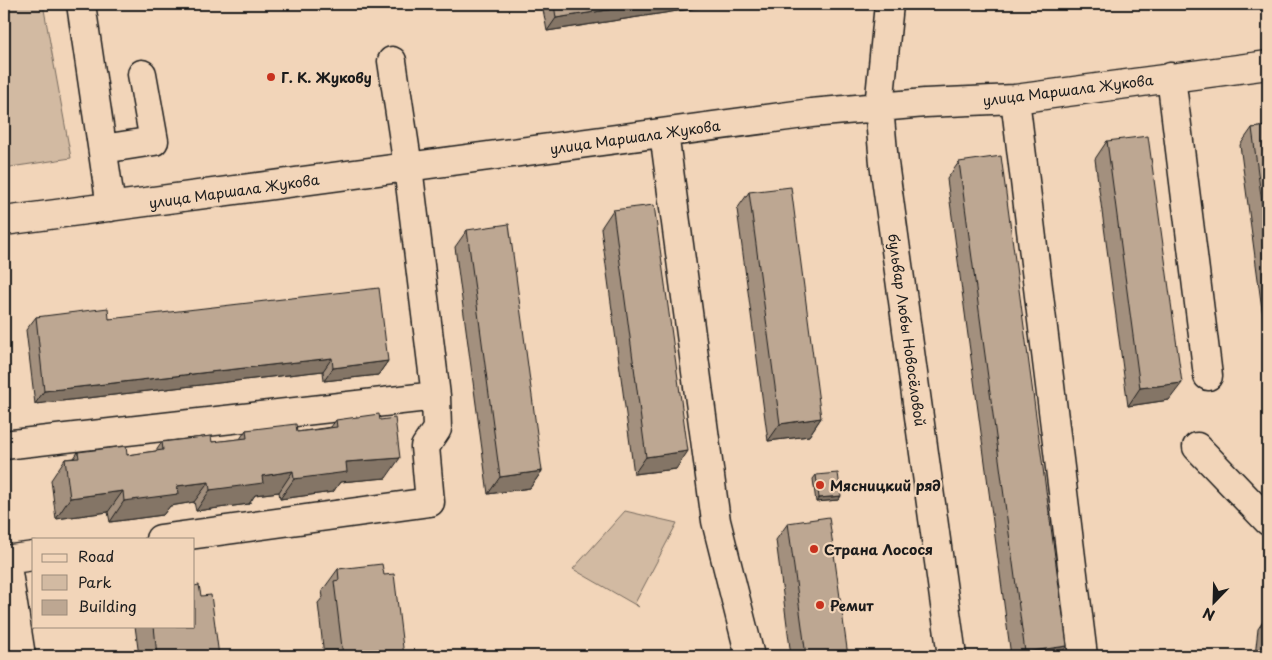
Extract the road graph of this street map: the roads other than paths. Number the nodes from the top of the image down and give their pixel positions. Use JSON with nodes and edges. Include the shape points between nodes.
{"nodes":[{"id":1,"x":81,"y":4,"type":"edge"},
{"id":2,"x":889,"y":4,"type":"edge"},
{"id":3,"x":392,"y":61,"type":"dead end"},
{"id":4,"x":1268,"y":65,"type":"edge"},
{"id":5,"x":142,"y":74,"type":"dead end"},
{"id":6,"x":1172,"y":77,"type":"junction"},
{"id":7,"x":1015,"y":99,"type":"junction"},
{"id":8,"x":879,"y":107,"type":"junction"},
{"id":9,"x":664,"y":133,"type":"junction"},
{"id":10,"x":102,"y":148,"type":"junction"},
{"id":11,"x":408,"y":167,"type":"junction"},
{"id":12,"x":112,"y":207,"type":"junction"},
{"id":13,"x":4,"y":221,"type":"edge"},
{"id":14,"x":1208,"y":376,"type":"dead end"},
{"id":15,"x":436,"y":396,"type":"junction"},
{"id":16,"x":4,"y":445,"type":"edge"},
{"id":17,"x":1197,"y":447,"type":"dead end"},
{"id":18,"x":1268,"y":521,"type":"edge"},
{"id":19,"x":167,"y":538,"type":"edge"},
{"id":20,"x":32,"y":556,"type":"edge"},
{"id":21,"x":5,"y":560,"type":"edge"},
{"id":22,"x":21,"y":656,"type":"edge"},
{"id":23,"x":750,"y":656,"type":"edge"},
{"id":24,"x":952,"y":656,"type":"edge"},
{"id":25,"x":1083,"y":656,"type":"edge"}],
"edges":[{"from":1,"to":10,"type":"street"},
{"from":2,"to":8,"type":"street","name":"бульвар Любы Новосёловой"},
{"from":3,"to":11,"type":"street"},
{"from":4,"to":6,"type":"street","name":"улица Маршала Жукова"},
{"from":5,"to":10,"type":"street","via":[[154,140]]},
{"from":6,"to":7,"type":"street","name":"улица Маршала Жукова"},
{"from":6,"to":14,"type":"street"},
{"from":7,"to":8,"type":"street","name":"улица Маршала Жукова"},
{"from":7,"to":25,"type":"street"},
{"from":8,"to":9,"type":"street","name":"улица Маршала Жукова"},
{"from":8,"to":24,"type":"street","name":"бульвар Любы Новосёловой","via":[[884,164]]},
{"from":9,"to":11,"type":"street","name":"улица Маршала Жукова"},
{"from":9,"to":23,"type":"street","via":[[716,521]]},
{"from":10,"to":12,"type":"street"},
{"from":11,"to":12,"type":"street","name":"улица Маршала Жукова"},
{"from":11,"to":15,"type":"street"},
{"from":12,"to":13,"type":"street","name":"улица Маршала Жукова"},
{"from":15,"to":16,"type":"street"},
{"from":15,"to":19,"type":"street","via":[[436,429],[425,447],[430,502]]},
{"from":17,"to":18,"type":"street"},
{"from":20,"to":21,"type":"street"},
{"from":21,"to":22,"type":"street"}]}
